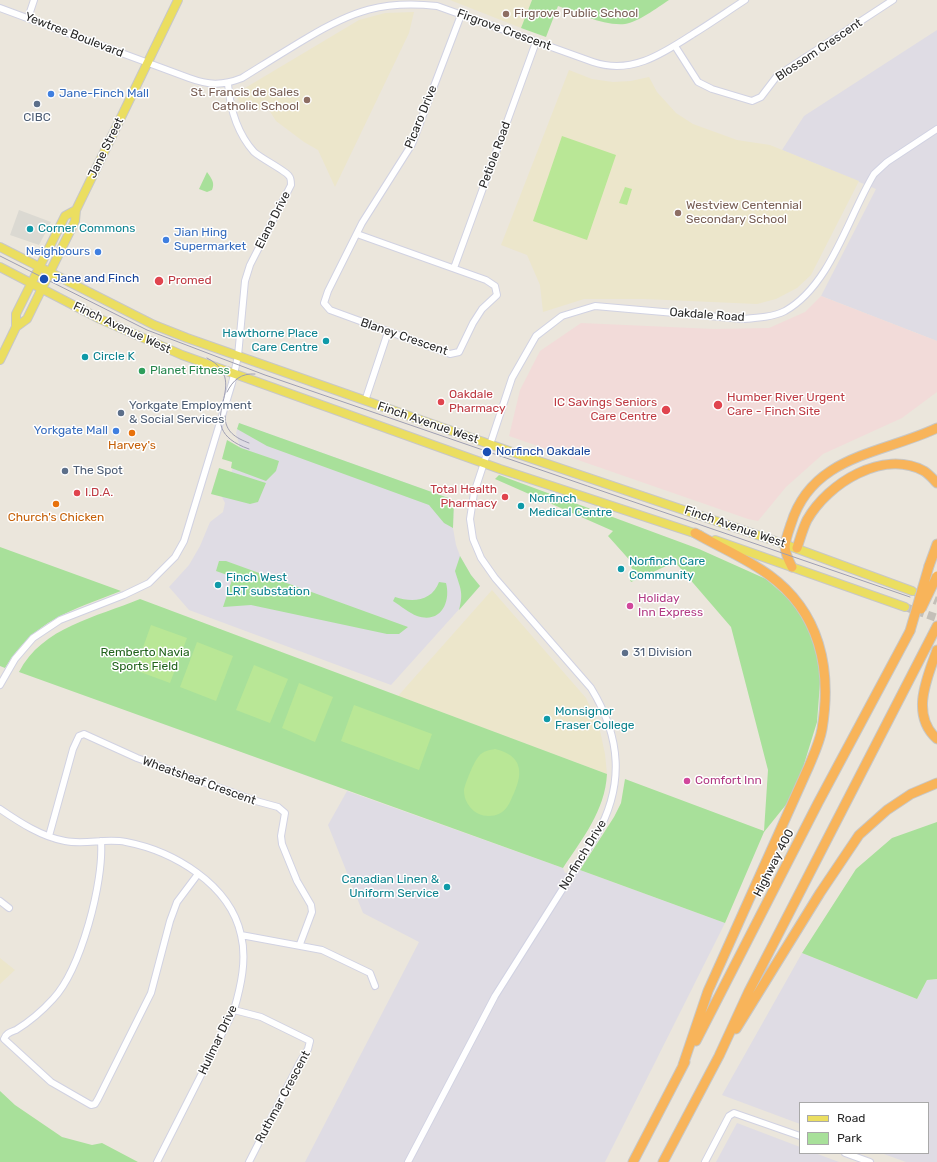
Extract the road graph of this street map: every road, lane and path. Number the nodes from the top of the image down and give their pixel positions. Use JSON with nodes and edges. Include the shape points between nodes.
{"nodes":[{"id":1,"x":34,"y":0,"type":"edge"},
{"id":2,"x":178,"y":0,"type":"edge"},
{"id":3,"x":745,"y":0,"type":"edge"},
{"id":4,"x":893,"y":0,"type":"edge"},
{"id":5,"x":381,"y":2,"type":"edge"},
{"id":6,"x":0,"y":8,"type":"edge"},
{"id":7,"x":461,"y":15,"type":"junction"},
{"id":8,"x":28,"y":18,"type":"junction"},
{"id":9,"x":536,"y":42,"type":"junction"},
{"id":10,"x":675,"y":46,"type":"junction"},
{"id":11,"x":147,"y":62,"type":"junction"},
{"id":12,"x":228,"y":84,"type":"junction"},
{"id":13,"x":937,"y":129,"type":"edge"},
{"id":14,"x":76,"y":210,"type":"junction"},
{"id":15,"x":357,"y":234,"type":"junction"},
{"id":16,"x":0,"y":247,"type":"edge"},
{"id":17,"x":0,"y":267,"type":"edge"},
{"id":18,"x":39,"y":267,"type":"junction"},
{"id":19,"x":454,"y":268,"type":"junction"},
{"id":20,"x":50,"y":272,"type":"junction"},
{"id":21,"x":32,"y":284,"type":"junction"},
{"id":22,"x":42,"y":289,"type":"junction"},
{"id":23,"x":16,"y":327,"type":"junction"},
{"id":24,"x":388,"y":332,"type":"junction"},
{"id":25,"x":238,"y":356,"type":"junction"},
{"id":26,"x":0,"y":360,"type":"edge"},
{"id":27,"x":234,"y":374,"type":"junction"},
{"id":28,"x":365,"y":401,"type":"junction"},
{"id":29,"x":937,"y":428,"type":"edge"},
{"id":30,"x":490,"y":444,"type":"junction"},
{"id":31,"x":484,"y":462,"type":"junction"},
{"id":32,"x":937,"y":483,"type":"edge"},
{"id":33,"x":695,"y":534,"type":"junction"},
{"id":34,"x":784,"y":544,"type":"junction"},
{"id":35,"x":937,"y":544,"type":"edge"},
{"id":36,"x":797,"y":548,"type":"junction"},
{"id":37,"x":792,"y":567,"type":"junction"},
{"id":38,"x":937,"y":576,"type":"edge"},
{"id":39,"x":912,"y":591,"type":"tunnel mouth"},
{"id":40,"x":905,"y":607,"type":"tunnel mouth"},
{"id":41,"x":937,"y":626,"type":"edge"},
{"id":42,"x":910,"y":632,"type":"junction"},
{"id":43,"x":937,"y":650,"type":"edge"},
{"id":44,"x":0,"y":684,"type":"edge"},
{"id":45,"x":937,"y":739,"type":"edge"},
{"id":46,"x":937,"y":783,"type":"edge"},
{"id":47,"x":0,"y":809,"type":"edge"},
{"id":48,"x":49,"y":836,"type":"junction"},
{"id":49,"x":101,"y":841,"type":"junction"},
{"id":50,"x":198,"y":874,"type":"junction"},
{"id":51,"x":0,"y":901,"type":"edge"},
{"id":52,"x":9,"y":908,"type":"dead end"},
{"id":53,"x":241,"y":935,"type":"junction"},
{"id":54,"x":300,"y":944,"type":"junction"},
{"id":55,"x":375,"y":986,"type":"dead end"},
{"id":56,"x":234,"y":1010,"type":"junction"},
{"id":57,"x":719,"y":1056,"type":"junction"},
{"id":58,"x":683,"y":1066,"type":"junction"},
{"id":59,"x":799,"y":1136,"type":"edge"},
{"id":60,"x":849,"y":1154,"type":"edge"},
{"id":61,"x":157,"y":1162,"type":"edge"},
{"id":62,"x":248,"y":1162,"type":"edge"},
{"id":63,"x":408,"y":1162,"type":"edge"},
{"id":64,"x":633,"y":1162,"type":"edge"},
{"id":65,"x":663,"y":1162,"type":"edge"},
{"id":66,"x":705,"y":1162,"type":"edge"},
{"id":67,"x":870,"y":1162,"type":"edge"}],
"edges":[{"from":1,"to":8,"type":"street"},
{"from":2,"to":11,"type":"main road","name":"Jane Street"},
{"from":3,"to":10,"type":"street","name":"Firgrove Crescent"},
{"from":4,"to":10,"type":"street","name":"Blossom Crescent","via":[[777,76],[761,97],[752,101],[698,82]]},
{"from":5,"to":7,"type":"street","name":"Firgrove Crescent","via":[[418,2]]},
{"from":5,"to":12,"type":"street","name":"Firgrove Crescent","via":[[348,14]]},
{"from":6,"to":8,"type":"street","name":"Yewtree Boulevard"},
{"from":7,"to":9,"type":"street","name":"Firgrove Crescent"},
{"from":7,"to":15,"type":"street","name":"Picaro Drive","via":[[412,144]]},
{"from":8,"to":11,"type":"street","name":"Yewtree Boulevard"},
{"from":9,"to":10,"type":"street","name":"Firgrove Crescent","via":[[598,64],[614,66],[647,61]]},
{"from":9,"to":19,"type":"street","name":"Petiole Road"},
{"from":11,"to":12,"type":"street","via":[[198,81]]},
{"from":11,"to":14,"type":"main road","name":"Jane Street"},
{"from":12,"to":25,"type":"street","name":"Elana Drive","via":[[236,122],[247,142],[261,157],[286,172],[291,181],[250,265],[245,281]]},
{"from":13,"to":30,"type":"street","name":"Oakdale Road","via":[[887,162],[874,174],[822,276],[804,296],[784,311],[743,319],[595,306],[562,316],[536,336],[512,378]]},
{"from":14,"to":18,"type":"main road","name":"Jane Street","via":[[65,216]]},
{"from":14,"to":20,"type":"main road","name":"Jane Street","via":[[75,221]]},
{"from":15,"to":19,"type":"street","name":"Blaney Crescent"},
{"from":15,"to":24,"type":"street","name":"Blaney Crescent","via":[[324,303],[330,310]]},
{"from":16,"to":18,"type":"main road","name":"Finch Avenue West"},
{"from":17,"to":21,"type":"main road","name":"Finch Avenue West"},
{"from":18,"to":20,"type":"main road","name":"Finch Avenue West"},
{"from":18,"to":21,"type":"main road","name":"Jane Street"},
{"from":19,"to":24,"type":"street","name":"Blaney Crescent","via":[[491,282],[497,290],[497,295],[482,309],[473,323],[459,352],[450,354]]},
{"from":20,"to":22,"type":"main road","name":"Jane Street"},
{"from":20,"to":25,"type":"main road","name":"Finch Avenue West","via":[[154,325]]},
{"from":21,"to":22,"type":"main road","name":"Finch Avenue West"},
{"from":21,"to":23,"type":"main road","name":"Jane Street","via":[[16,314]]},
{"from":22,"to":23,"type":"main road","name":"Jane Street","via":[[27,319]]},
{"from":22,"to":27,"type":"main road","name":"Finch Avenue West","via":[[138,337]]},
{"from":23,"to":26,"type":"main road","name":"Jane Street"},
{"from":24,"to":28,"type":"street"},
{"from":25,"to":27,"type":"street"},
{"from":25,"to":28,"type":"main road","name":"Finch Avenue West"},
{"from":27,"to":31,"type":"main road","name":"Finch Avenue West"},
{"from":27,"to":44,"type":"street","via":[[190,528],[175,557],[139,589],[45,628],[22,650]]},
{"from":28,"to":30,"type":"main road","name":"Finch Avenue West"},
{"from":29,"to":34,"type":"highway","via":[[834,467],[810,488],[802,499]]},
{"from":30,"to":31,"type":"street","name":"Oakdale Road"},
{"from":30,"to":34,"type":"main road","name":"Finch Avenue West"},
{"from":31,"to":33,"type":"main road","name":"Finch Avenue West"},
{"from":31,"to":63,"type":"street","name":"Norfinch Drive","via":[[474,493],[470,519],[473,538],[481,558],[495,578],[591,688],[604,710],[613,734],[617,767],[613,799],[603,824],[495,996]]},
{"from":32,"to":36,"type":"highway","via":[[925,471],[908,465],[887,463],[870,468],[846,480],[818,505],[807,520]]},
{"from":33,"to":37,"type":"main road","name":"Finch Avenue West"},
{"from":33,"to":58,"type":"highway","via":[[768,574],[797,601],[812,625],[820,645],[826,684],[822,730],[809,766],[708,991]]},
{"from":34,"to":36,"type":"main road","name":"Finch Avenue West"},
{"from":34,"to":37,"type":"highway","via":[[785,554]]},
{"from":35,"to":42,"type":"highway","bridge":true},
{"from":36,"to":39,"type":"main road","name":"Finch Avenue West"},
{"from":37,"to":40,"type":"main road","name":"Finch Avenue West"},
{"from":38,"to":42,"type":"highway","name":"Highway 400","bridge":true},
{"from":41,"to":57,"type":"highway","via":[[749,990]]},
{"from":42,"to":58,"type":"highway","name":"Highway 400","via":[[818,803]]},
{"from":43,"to":45,"type":"highway","via":[[926,681],[922,704],[925,721]]},
{"from":46,"to":57,"type":"highway","via":[[912,794],[887,810],[860,835],[820,893]]},
{"from":47,"to":48,"type":"street","name":"Hullmar Drive"},
{"from":48,"to":49,"type":"street","name":"Hullmar Drive","via":[[65,841]]},
{"from":48,"to":54,"type":"street","name":"Wheatsheaf Crescent","via":[[73,749],[79,736],[84,734],[136,758],[282,809],[285,812],[280,836],[282,844],[297,881],[312,905],[311,919]]},
{"from":49,"to":50,"type":"street","name":"Hullmar Drive","via":[[112,840],[137,845],[171,858]]},
{"from":49,"to":50,"type":"street","via":[[99,879],[75,965],[53,999],[4,1039],[51,1082],[91,1105],[98,1099],[147,1002],[155,983],[172,914],[177,902]]},
{"from":50,"to":53,"type":"street","name":"Hullmar Drive","via":[[224,899]]},
{"from":51,"to":52,"type":"street"},
{"from":53,"to":54,"type":"street"},
{"from":53,"to":56,"type":"street","name":"Hullmar Drive","via":[[243,972]]},
{"from":54,"to":55,"type":"street","via":[[332,954],[370,973]]},
{"from":56,"to":61,"type":"street","name":"Hullmar Drive"},
{"from":56,"to":62,"type":"street","name":"Ruthmar Crescent","via":[[261,1017],[310,1041]]},
{"from":57,"to":65,"type":"highway"},
{"from":58,"to":64,"type":"highway","name":"Highway 400"},
{"from":59,"to":66,"type":"street","via":[[734,1113],[731,1114]]},
{"from":60,"to":67,"type":"street"}]}
